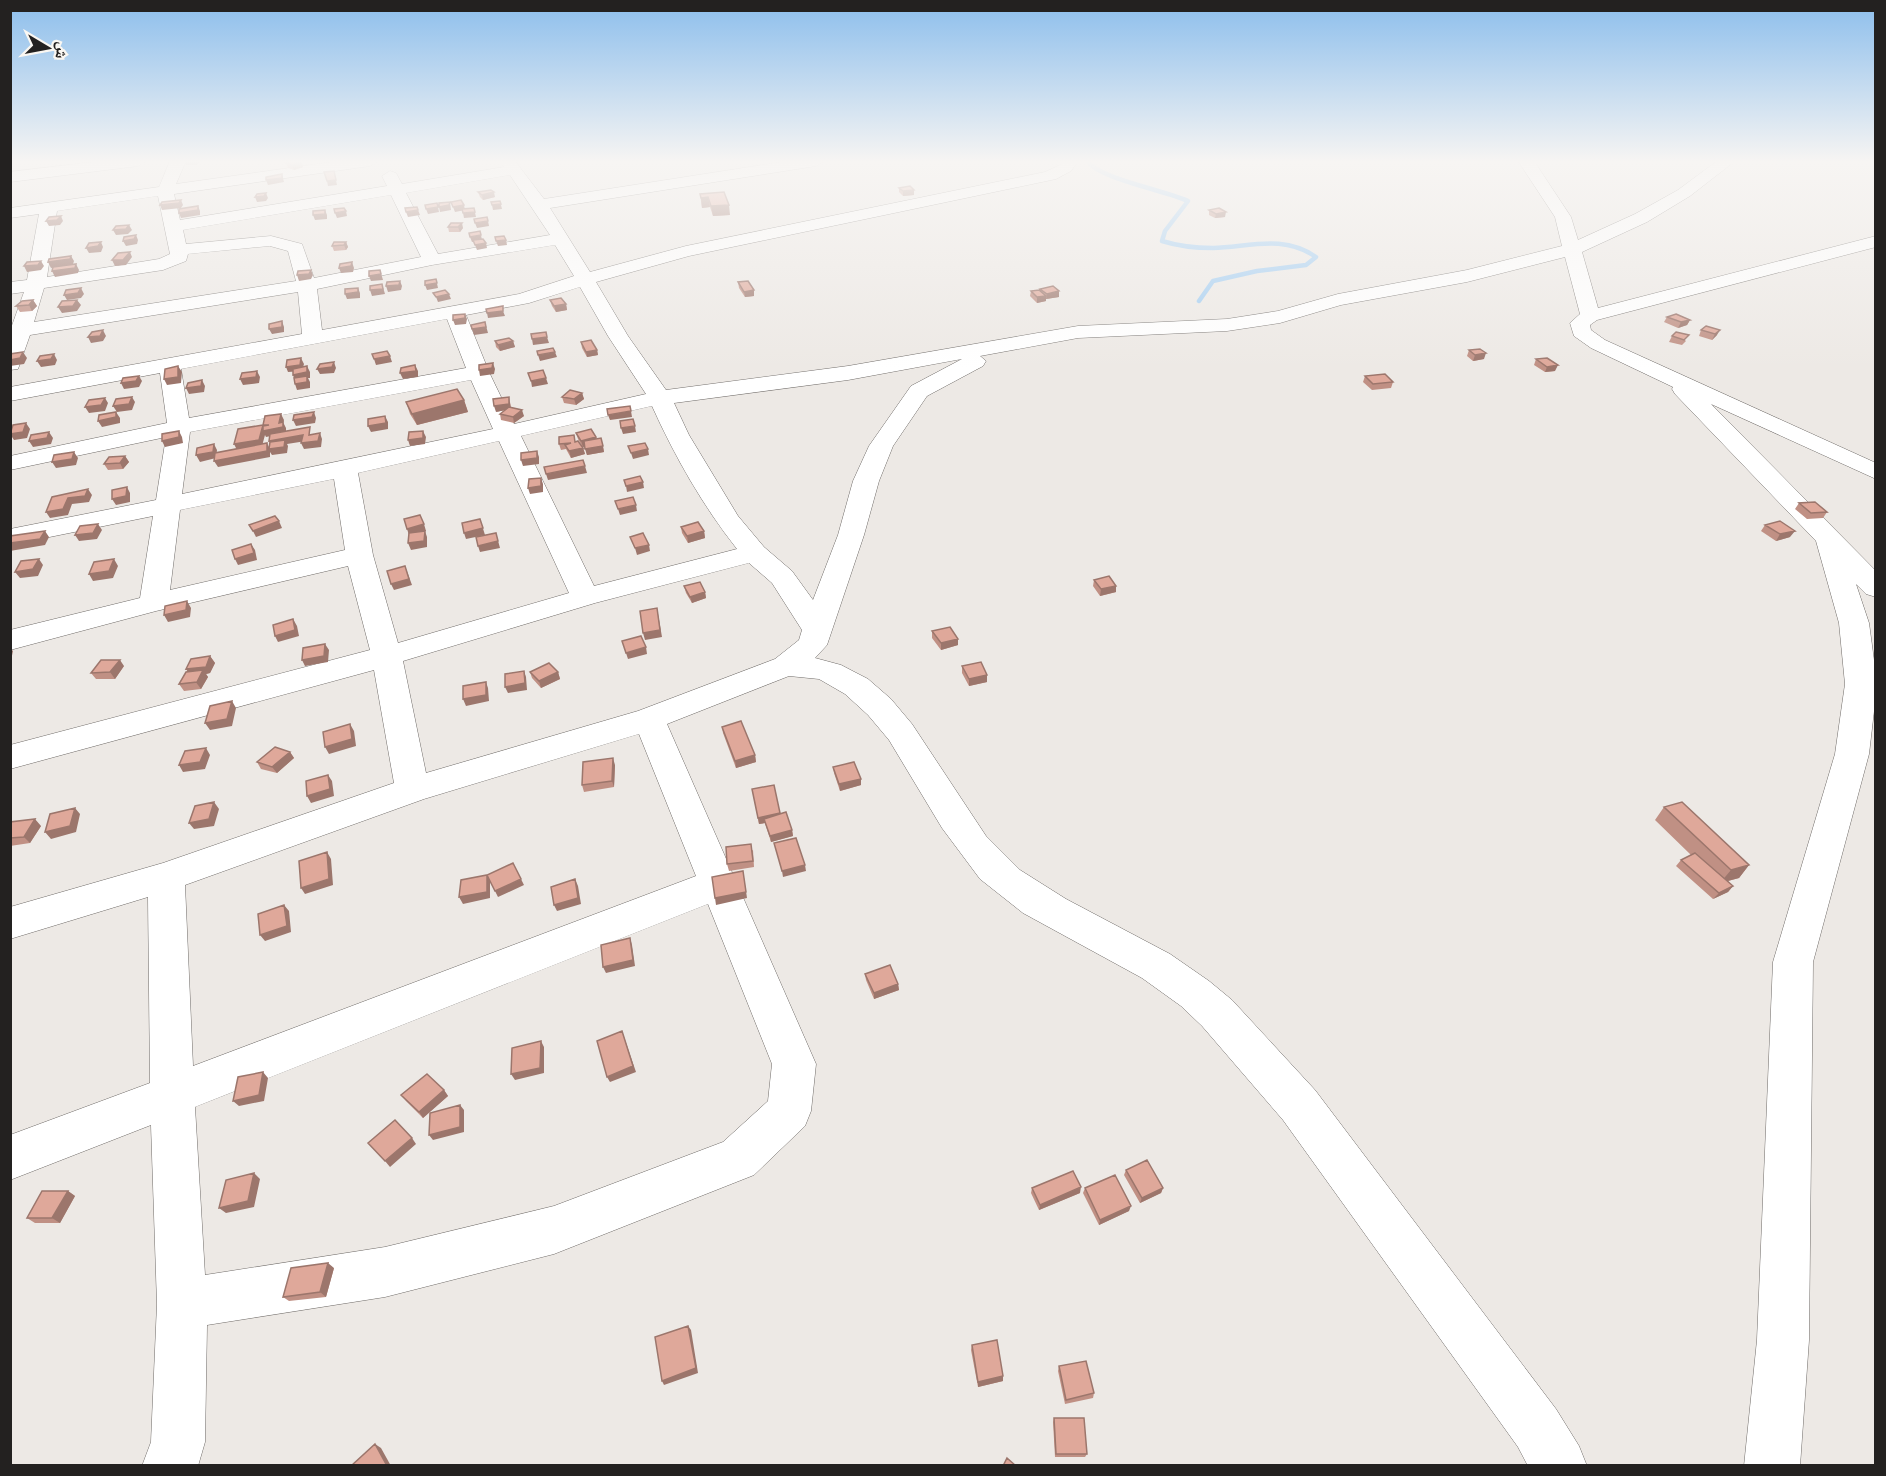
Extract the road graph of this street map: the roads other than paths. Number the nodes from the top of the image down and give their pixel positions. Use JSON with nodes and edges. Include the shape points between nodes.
{"nodes":[{"id":1,"x":45,"y":230,"type":"edge"},
{"id":2,"x":176,"y":230,"type":"edge"},
{"id":3,"x":416,"y":230,"type":"edge"},
{"id":4,"x":554,"y":230,"type":"edge"},
{"id":5,"x":782,"y":230,"type":"edge"},
{"id":6,"x":1567,"y":230,"type":"edge"},
{"id":7,"x":1615,"y":230,"type":"edge"},
{"id":8,"x":559,"y":239,"type":"junction"},
{"id":9,"x":1875,"y":241,"type":"edge"},
{"id":10,"x":1573,"y":249,"type":"junction"},
{"id":11,"x":179,"y":250,"type":"junction"},
{"id":12,"x":432,"y":260,"type":"junction"},
{"id":13,"x":585,"y":279,"type":"junction"},
{"id":14,"x":36,"y":284,"type":"junction"},
{"id":15,"x":307,"y":285,"type":"junction"},
{"id":16,"x":10,"y":288,"type":"edge"},
{"id":17,"x":454,"y":311,"type":"junction"},
{"id":18,"x":1590,"y":316,"type":"junction"},
{"id":19,"x":21,"y":330,"type":"junction"},
{"id":20,"x":313,"y":337,"type":"junction"},
{"id":21,"x":1005,"y":345,"type":"junction"},
{"id":22,"x":10,"y":364,"type":"edge"},
{"id":23,"x":170,"y":365,"type":"junction"},
{"id":24,"x":477,"y":372,"type":"junction"},
{"id":25,"x":1672,"y":377,"type":"junction"},
{"id":26,"x":10,"y":394,"type":"edge"},
{"id":27,"x":660,"y":398,"type":"junction"},
{"id":28,"x":179,"y":427,"type":"junction"},
{"id":29,"x":507,"y":434,"type":"junction"},
{"id":30,"x":10,"y":463,"type":"edge"},
{"id":31,"x":345,"y":469,"type":"junction"},
{"id":32,"x":1875,"y":472,"type":"edge"},
{"id":33,"x":168,"y":504,"type":"junction"},
{"id":34,"x":10,"y":537,"type":"edge"},
{"id":35,"x":1829,"y":542,"type":"junction"},
{"id":36,"x":754,"y":553,"type":"junction"},
{"id":37,"x":359,"y":555,"type":"junction"},
{"id":38,"x":1875,"y":588,"type":"edge"},
{"id":39,"x":585,"y":597,"type":"junction"},
{"id":40,"x":154,"y":603,"type":"junction"},
{"id":41,"x":817,"y":630,"type":"junction"},
{"id":42,"x":10,"y":640,"type":"edge"},
{"id":43,"x":387,"y":656,"type":"junction"},
{"id":44,"x":786,"y":666,"type":"junction"},
{"id":45,"x":649,"y":718,"type":"junction"},
{"id":46,"x":10,"y":757,"type":"edge"},
{"id":47,"x":412,"y":790,"type":"junction"},
{"id":48,"x":165,"y":877,"type":"junction"},
{"id":49,"x":717,"y":884,"type":"junction"},
{"id":50,"x":10,"y":923,"type":"edge"},
{"id":51,"x":172,"y":1095,"type":"junction"},
{"id":52,"x":10,"y":1158,"type":"edge"},
{"id":53,"x":182,"y":1304,"type":"junction"},
{"id":54,"x":170,"y":1466,"type":"edge"},
{"id":55,"x":1559,"y":1466,"type":"edge"},
{"id":56,"x":1772,"y":1466,"type":"edge"}],
"edges":[{"from":1,"to":14,"type":"street"},
{"from":2,"to":11,"type":"street"},
{"from":3,"to":12,"type":"street"},
{"from":4,"to":8,"type":"street"},
{"from":5,"to":13,"type":"street"},
{"from":6,"to":10,"type":"street"},
{"from":7,"to":10,"type":"street"},
{"from":8,"to":12,"type":"street"},
{"from":8,"to":13,"type":"street"},
{"from":9,"to":18,"type":"street"},
{"from":10,"to":18,"type":"street"},
{"from":10,"to":21,"type":"street","via":[[1467,276],[1338,300],[1280,317],[1227,325],[1078,332]]},
{"from":11,"to":14,"type":"street","via":[[180,257],[163,264]]},
{"from":11,"to":15,"type":"street","via":[[256,242],[285,244],[296,248]]},
{"from":12,"to":15,"type":"street"},
{"from":13,"to":17,"type":"street","via":[[522,299]]},
{"from":13,"to":27,"type":"street"},
{"from":14,"to":16,"type":"street"},
{"from":14,"to":19,"type":"street"},
{"from":15,"to":19,"type":"street"},
{"from":15,"to":20,"type":"street"},
{"from":17,"to":20,"type":"street"},
{"from":17,"to":24,"type":"street"},
{"from":18,"to":25,"type":"street","via":[[1580,323],[1581,332],[1598,344]]},
{"from":19,"to":22,"type":"street"},
{"from":20,"to":23,"type":"street"},
{"from":21,"to":27,"type":"street","via":[[848,373]]},
{"from":21,"to":41,"type":"street","via":[[942,376],[919,392],[881,446]]},
{"from":23,"to":26,"type":"street"},
{"from":23,"to":28,"type":"street"},
{"from":24,"to":28,"type":"street"},
{"from":24,"to":29,"type":"street"},
{"from":25,"to":32,"type":"street"},
{"from":25,"to":35,"type":"street"},
{"from":27,"to":29,"type":"street"},
{"from":27,"to":36,"type":"street","via":[[704,483]]},
{"from":28,"to":30,"type":"street"},
{"from":28,"to":33,"type":"street"},
{"from":29,"to":31,"type":"street"},
{"from":29,"to":39,"type":"street"},
{"from":31,"to":33,"type":"street"},
{"from":31,"to":37,"type":"street"},
{"from":33,"to":34,"type":"street"},
{"from":33,"to":40,"type":"street"},
{"from":35,"to":38,"type":"street"},
{"from":35,"to":56,"type":"street","via":[[1854,623],[1861,684],[1852,754],[1793,962],[1783,1340]]},
{"from":36,"to":39,"type":"street"},
{"from":36,"to":41,"type":"street","via":[[782,577]]},
{"from":37,"to":40,"type":"street"},
{"from":37,"to":43,"type":"street"},
{"from":39,"to":43,"type":"street"},
{"from":40,"to":42,"type":"street"},
{"from":41,"to":44,"type":"street","via":[[807,650]]},
{"from":43,"to":46,"type":"street"},
{"from":43,"to":47,"type":"street"},
{"from":44,"to":45,"type":"street"},
{"from":44,"to":55,"type":"street","via":[[829,672],[857,686],[890,720],[935,784],[948,810],[994,869],[1058,915],[1142,958],[1217,1013],[1299,1105],[1537,1428]]},
{"from":45,"to":47,"type":"street"},
{"from":45,"to":49,"type":"street"},
{"from":47,"to":48,"type":"street"},
{"from":48,"to":50,"type":"street"},
{"from":48,"to":51,"type":"street"},
{"from":49,"to":51,"type":"street"},
{"from":49,"to":53,"type":"street","via":[[794,1064],[789,1111],[738,1159],[554,1230],[385,1272]]},
{"from":51,"to":52,"type":"street"},
{"from":51,"to":53,"type":"street"},
{"from":53,"to":54,"type":"street","via":[[178,1442]]}]}
